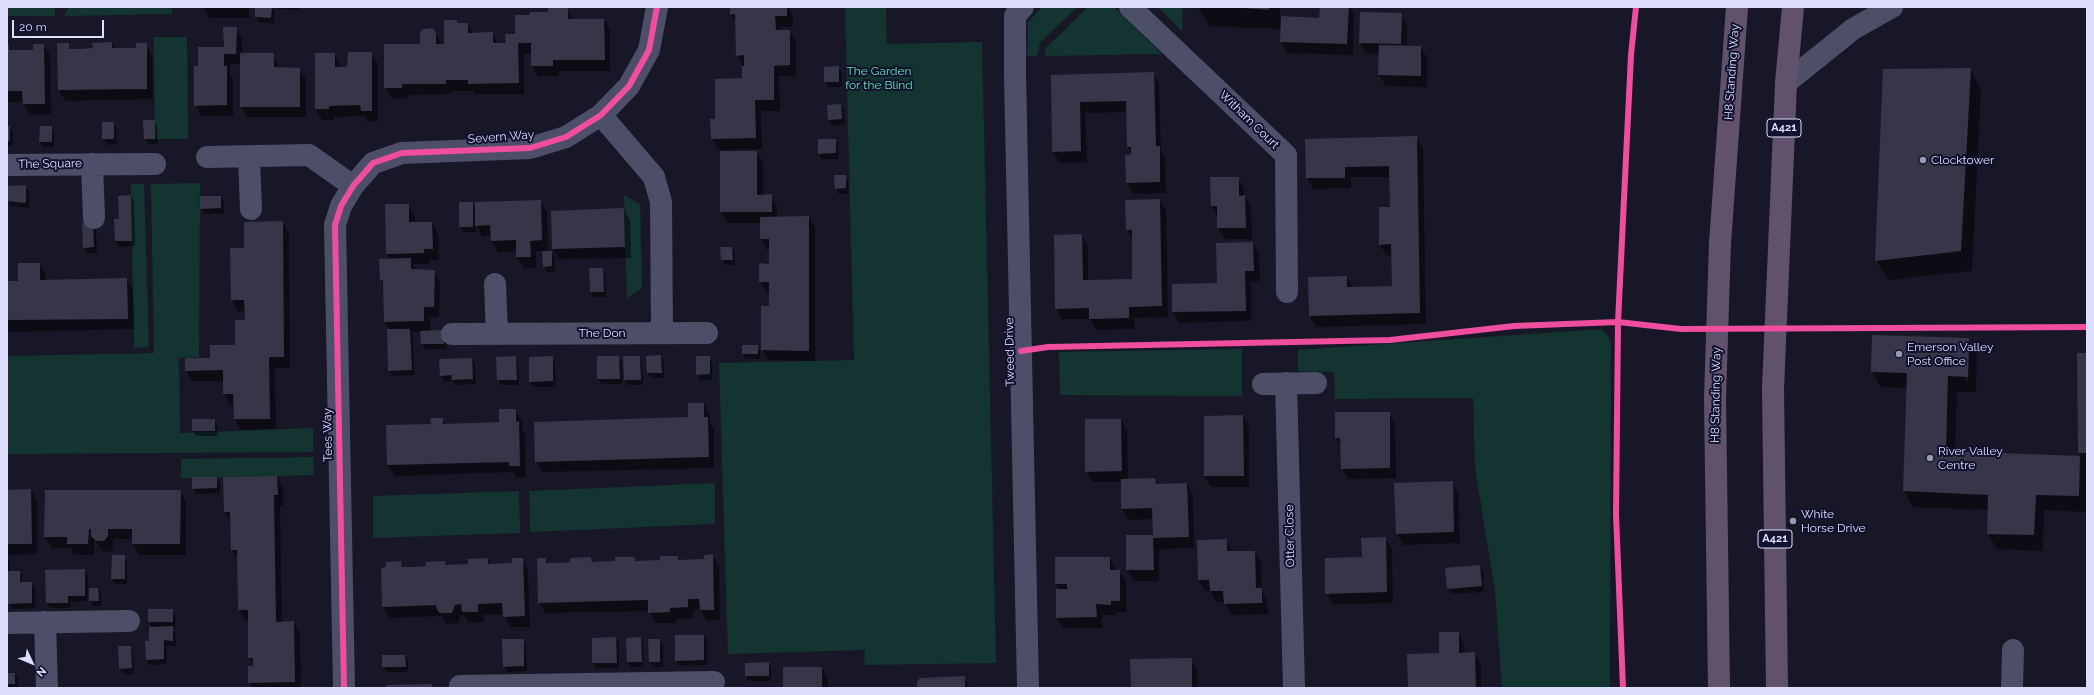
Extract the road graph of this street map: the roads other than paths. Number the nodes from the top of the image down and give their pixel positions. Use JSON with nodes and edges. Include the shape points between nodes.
{"nodes":[{"id":1,"x":656,"y":7,"type":"edge"},
{"id":2,"x":1130,"y":7,"type":"edge"},
{"id":3,"x":1737,"y":7,"type":"edge"},
{"id":4,"x":1793,"y":7,"type":"edge"},
{"id":5,"x":1892,"y":7,"type":"edge"},
{"id":6,"x":1019,"y":12,"type":"edge"},
{"id":7,"x":1786,"y":82,"type":"junction"},
{"id":8,"x":601,"y":115,"type":"junction"},
{"id":9,"x":207,"y":157,"type":"dead end"},
{"id":10,"x":249,"y":157,"type":"junction"},
{"id":11,"x":92,"y":164,"type":"junction"},
{"id":12,"x":155,"y":164,"type":"dead end"},
{"id":13,"x":7,"y":165,"type":"edge"},
{"id":14,"x":353,"y":186,"type":"junction"},
{"id":15,"x":251,"y":209,"type":"dead end"},
{"id":16,"x":94,"y":218,"type":"dead end"},
{"id":17,"x":495,"y":284,"type":"dead end"},
{"id":18,"x":1287,"y":292,"type":"dead end"},
{"id":19,"x":662,"y":333,"type":"junction"},
{"id":20,"x":707,"y":333,"type":"dead end"},
{"id":21,"x":452,"y":334,"type":"dead end"},
{"id":22,"x":497,"y":334,"type":"junction"},
{"id":23,"x":1286,"y":383,"type":"junction"},
{"id":24,"x":1263,"y":384,"type":"dead end"},
{"id":25,"x":1316,"y":384,"type":"dead end"},
{"id":26,"x":129,"y":620,"type":"dead end"},
{"id":27,"x":45,"y":622,"type":"junction"},
{"id":28,"x":7,"y":623,"type":"edge"},
{"id":29,"x":2014,"y":650,"type":"dead end"},
{"id":30,"x":714,"y":682,"type":"dead end"},
{"id":31,"x":667,"y":685,"type":"edge"},
{"id":32,"x":460,"y":686,"type":"dead end"},
{"id":33,"x":506,"y":686,"type":"edge"},
{"id":34,"x":47,"y":688,"type":"edge"},
{"id":35,"x":344,"y":688,"type":"edge"},
{"id":36,"x":1028,"y":688,"type":"edge"},
{"id":37,"x":1294,"y":688,"type":"edge"},
{"id":38,"x":1719,"y":688,"type":"edge"},
{"id":39,"x":1777,"y":688,"type":"edge"},
{"id":40,"x":2012,"y":688,"type":"edge"}],
"edges":[{"from":1,"to":8,"type":"street","name":"Severn Way","via":[[649,50],[629,86]]},
{"from":2,"to":18,"type":"street","name":"Witham Court","via":[[1286,155]]},
{"from":3,"to":38,"type":"highway","name":"H8 Standing Way","via":[[1720,243],[1715,398]]},
{"from":4,"to":7,"type":"highway","number":"A421"},
{"from":5,"to":7,"type":"street","via":[[1853,29]]},
{"from":6,"to":36,"type":"street","name":"Tweed Drive"},
{"from":7,"to":39,"type":"highway","number":"A421","via":[[1773,389]]},
{"from":8,"to":14,"type":"street","name":"Severn Way","via":[[566,137],[530,148],[402,153],[373,163]]},
{"from":8,"to":19,"type":"street","via":[[654,177],[661,202]]},
{"from":9,"to":10,"type":"street"},
{"from":10,"to":14,"type":"street","via":[[309,156]]},
{"from":10,"to":15,"type":"street"},
{"from":11,"to":12,"type":"street","name":"The Square"},
{"from":11,"to":13,"type":"street","name":"The Square"},
{"from":11,"to":16,"type":"street","name":"The Square"},
{"from":14,"to":35,"type":"street","name":"Tees Way","via":[[341,206],[335,225]]},
{"from":17,"to":22,"type":"street"},
{"from":19,"to":20,"type":"street","name":"The Don"},
{"from":19,"to":22,"type":"street","name":"The Don"},
{"from":21,"to":22,"type":"street","name":"The Don"},
{"from":23,"to":24,"type":"street"},
{"from":23,"to":25,"type":"street"},
{"from":23,"to":37,"type":"street","name":"Otter Close"},
{"from":26,"to":27,"type":"street"},
{"from":27,"to":28,"type":"street"},
{"from":27,"to":34,"type":"street"},
{"from":29,"to":40,"type":"street"},
{"from":30,"to":31,"type":"street"},
{"from":31,"to":33,"type":"street"},
{"from":32,"to":33,"type":"street"}]}
